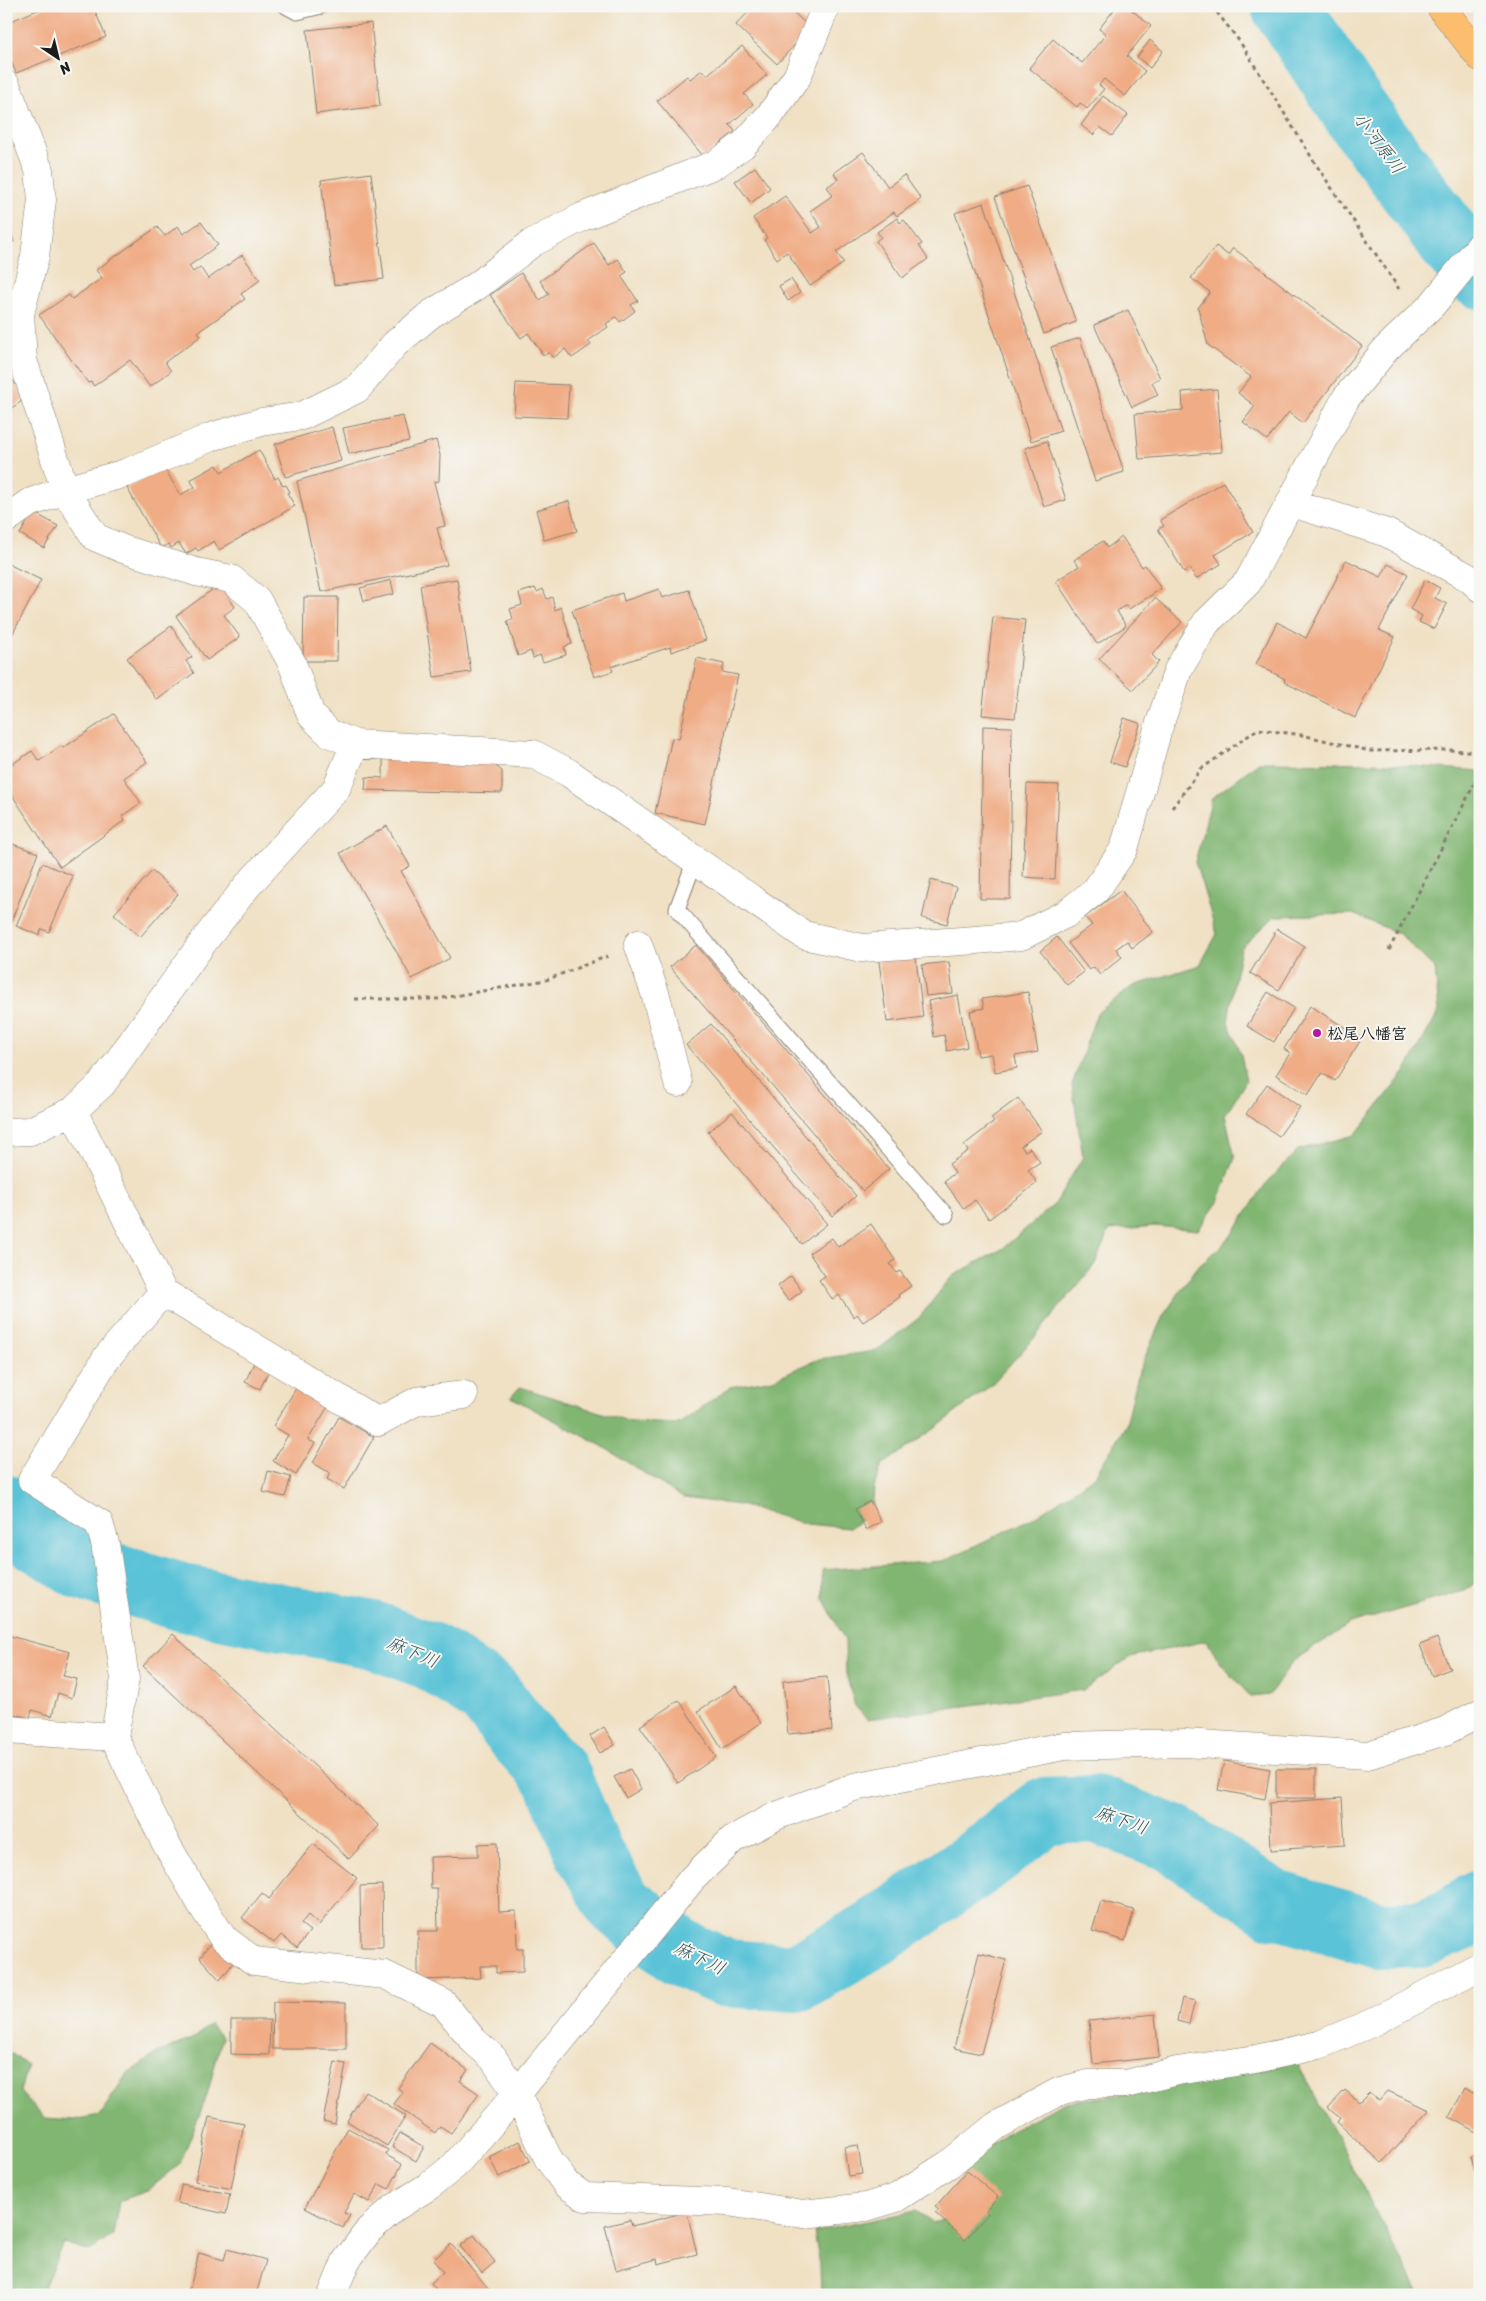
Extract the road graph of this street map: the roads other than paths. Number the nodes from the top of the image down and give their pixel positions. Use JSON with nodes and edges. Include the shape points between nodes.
{"nodes":[{"id":1,"x":286,"y":6,"type":"edge"},
{"id":2,"x":321,"y":6,"type":"edge"},
{"id":3,"x":826,"y":6,"type":"edge"},
{"id":4,"x":1440,"y":6,"type":"edge"},
{"id":5,"x":1480,"y":58,"type":"edge"},
{"id":6,"x":6,"y":85,"type":"edge"},
{"id":7,"x":1480,"y":246,"type":"edge"},
{"id":8,"x":65,"y":490,"type":"junction"},
{"id":9,"x":1292,"y":503,"type":"junction"},
{"id":10,"x":6,"y":519,"type":"edge"},
{"id":11,"x":1480,"y":588,"type":"edge"},
{"id":12,"x":356,"y":744,"type":"junction"},
{"id":13,"x":695,"y":860,"type":"junction"},
{"id":14,"x":638,"y":944,"type":"road end"},
{"id":15,"x":678,"y":1083,"type":"dead end"},
{"id":16,"x":73,"y":1111,"type":"junction"},
{"id":17,"x":6,"y":1132,"type":"edge"},
{"id":18,"x":946,"y":1215,"type":"dead end"},
{"id":19,"x":163,"y":1292,"type":"junction"},
{"id":20,"x":464,"y":1395,"type":"dead end"},
{"id":21,"x":1480,"y":1713,"type":"edge"},
{"id":22,"x":6,"y":1730,"type":"edge"},
{"id":23,"x":114,"y":1737,"type":"junction"},
{"id":24,"x":1480,"y":1966,"type":"edge"},
{"id":25,"x":517,"y":2094,"type":"junction"},
{"id":26,"x":332,"y":2295,"type":"edge"}],
"edges":[{"from":1,"to":2,"type":"lane","via":[[297,12]]},
{"from":3,"to":8,"type":"street","via":[[797,77],[743,145],[716,164],[590,214],[532,243],[477,286],[431,314],[395,344],[357,389],[302,416],[261,422],[211,437],[126,472]]},
{"from":4,"to":5,"type":"main road"},
{"from":6,"to":8,"type":"street","via":[[39,170],[42,200],[35,256],[20,314],[23,360]]},
{"from":7,"to":9,"type":"street","via":[[1425,311],[1386,348],[1346,398]]},
{"from":8,"to":10,"type":"street","via":[[29,503]]},
{"from":8,"to":12,"type":"street","via":[[95,537],[196,572],[231,579],[257,600],[292,663],[311,715],[329,733]]},
{"from":9,"to":11,"type":"street","via":[[1386,533],[1469,578]]},
{"from":9,"to":13,"type":"street","via":[[1248,582],[1206,623],[1178,670],[1124,849],[1096,890],[1066,914],[1021,936],[862,948],[804,935]]},
{"from":12,"to":13,"type":"street","via":[[533,754],[569,773]]},
{"from":12,"to":16,"type":"street","via":[[336,789],[248,885],[102,1084]]},
{"from":13,"to":18,"type":"lane","via":[[677,909]]},
{"from":14,"to":15,"type":"street","via":[[656,996]]},
{"from":16,"to":17,"type":"street","via":[[30,1131]]},
{"from":16,"to":19,"type":"street"},
{"from":19,"to":20,"type":"street","via":[[378,1422],[417,1401]]},
{"from":19,"to":23,"type":"street","via":[[107,1357],[32,1480],[99,1523],[105,1543],[125,1679]]},
{"from":21,"to":25,"type":"street","via":[[1445,1731],[1368,1755],[1185,1743],[1064,1746],[854,1787],[776,1816],[733,1839],[692,1879]]},
{"from":22,"to":23,"type":"street"},
{"from":23,"to":25,"type":"street","via":[[164,1840],[202,1908],[223,1938],[254,1961],[385,1975],[443,2003],[473,2040],[494,2058]]},
{"from":24,"to":25,"type":"street","via":[[1369,2024],[1319,2044],[1126,2084],[1088,2084],[1060,2091],[996,2126],[949,2164],[896,2198],[866,2207],[803,2214],[728,2202],[585,2197],[566,2184],[548,2158]]},
{"from":25,"to":26,"type":"street","via":[[454,2166],[394,2208],[369,2230],[346,2261]]}]}
